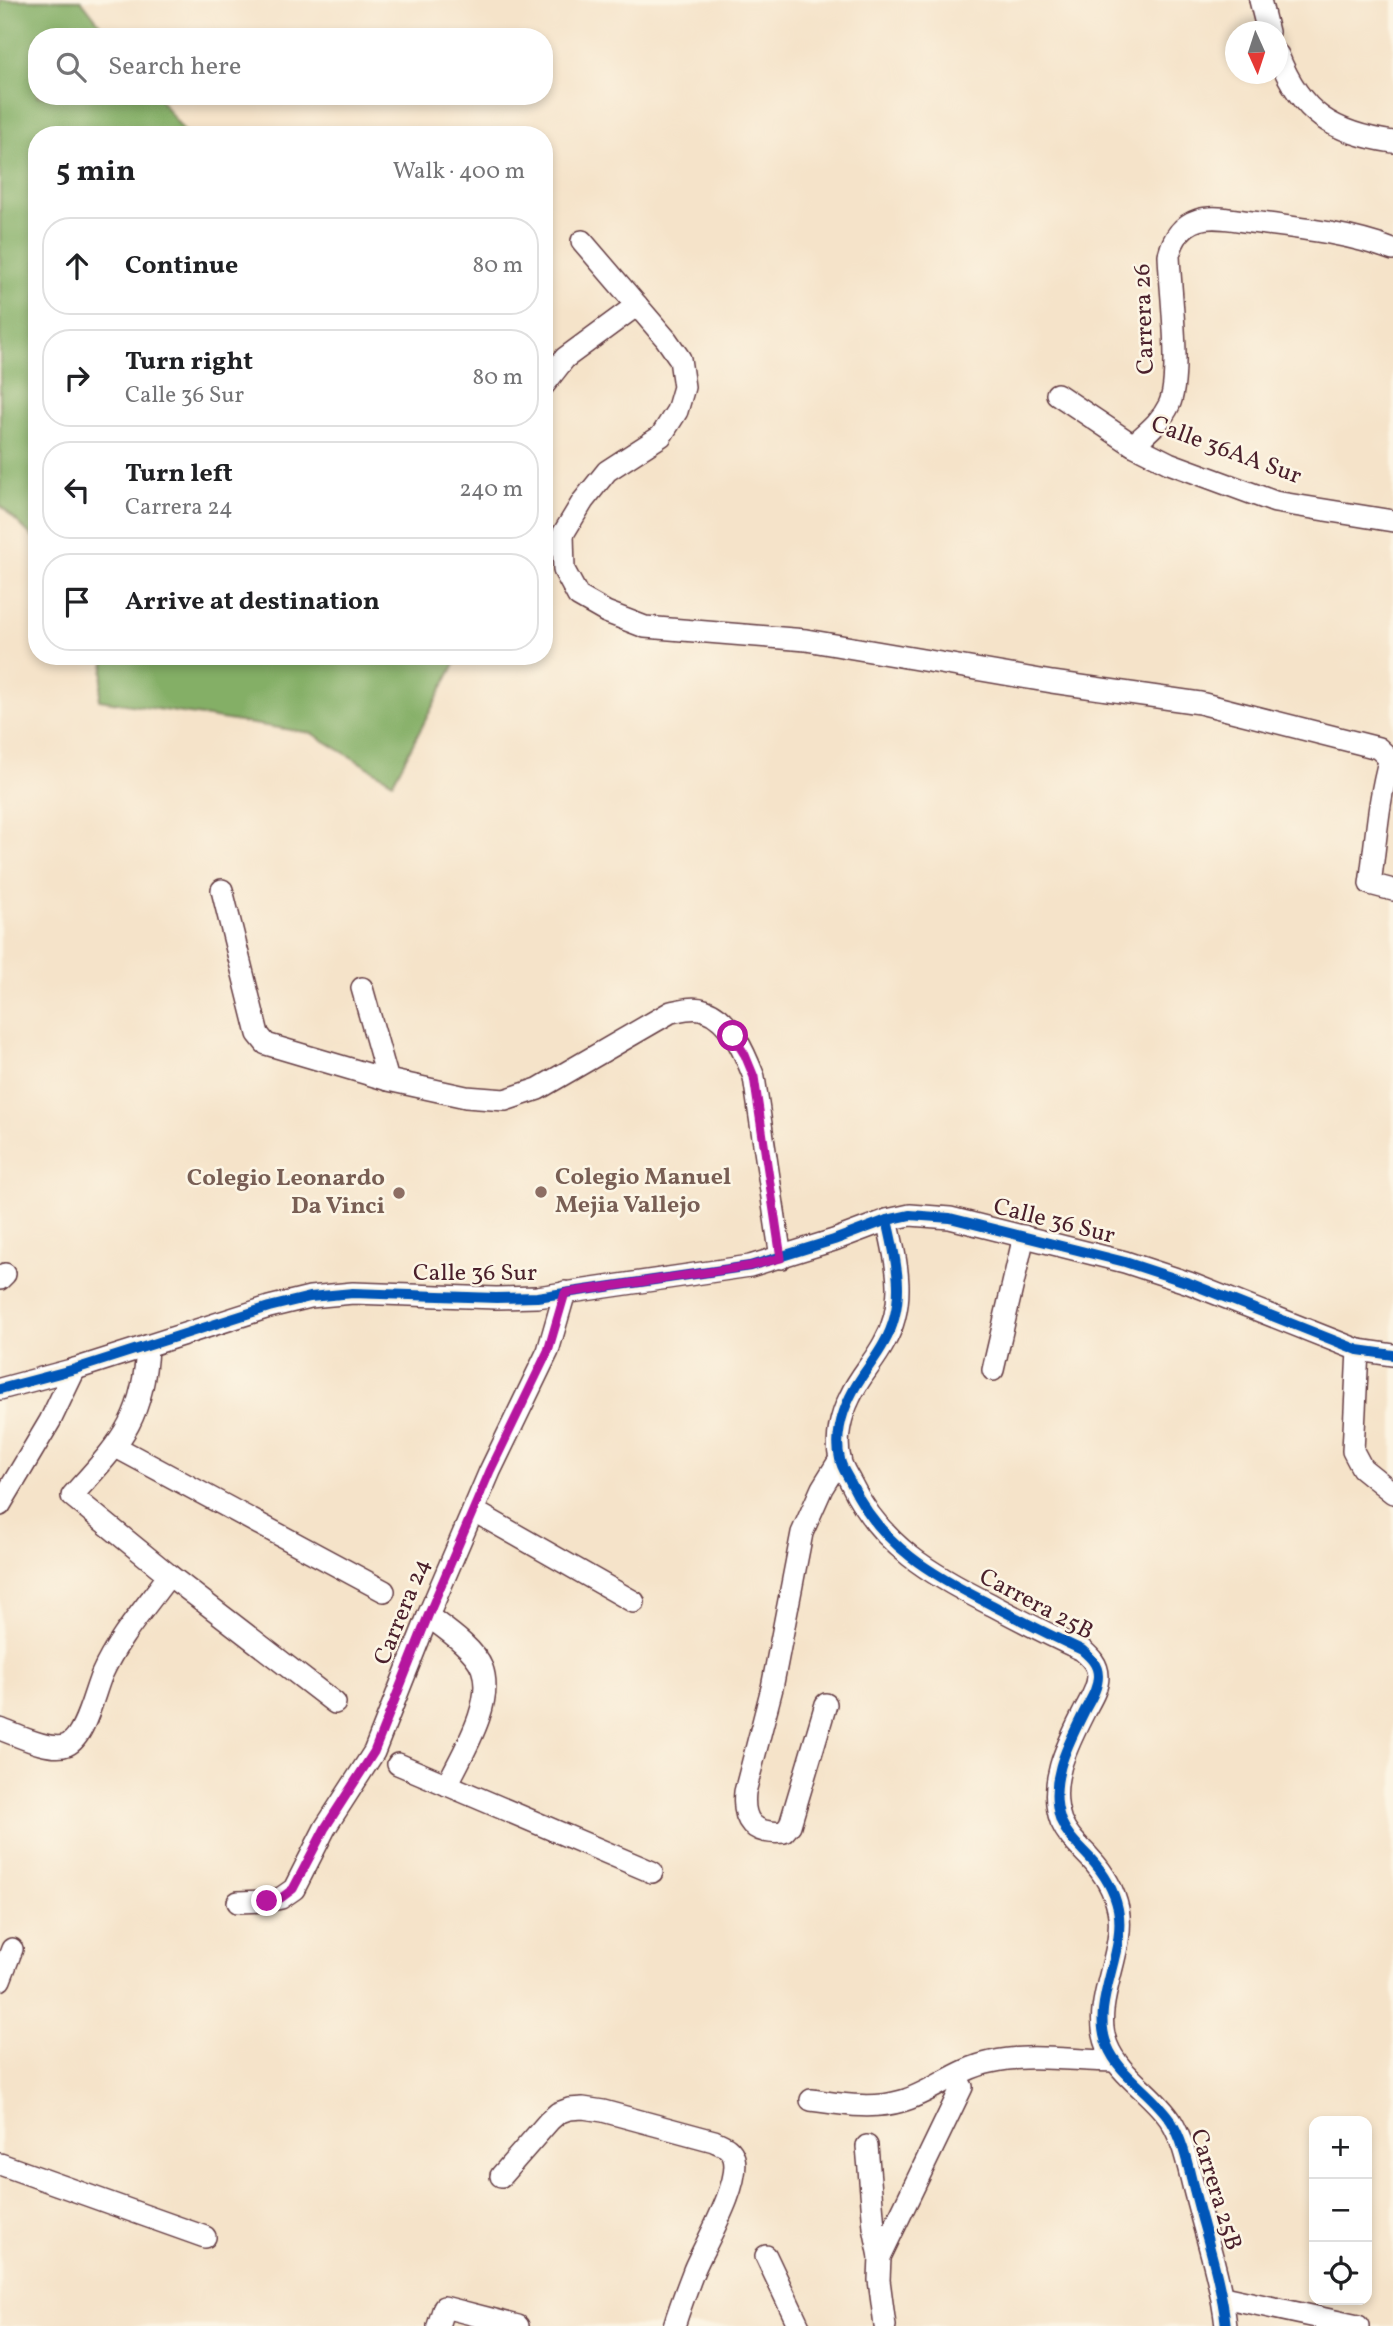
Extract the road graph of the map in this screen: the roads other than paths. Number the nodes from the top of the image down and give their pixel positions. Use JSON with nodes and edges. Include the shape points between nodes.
{"nodes":[{"id":1,"x":1260,"y":0,"type":"edge"},
{"id":2,"x":1265,"y":21,"type":"edge"},
{"id":3,"x":1288,"y":77,"type":"edge"},
{"id":4,"x":1393,"y":142,"type":"edge"},
{"id":5,"x":582,"y":241,"type":"dead end"},
{"id":6,"x":1393,"y":250,"type":"edge"},
{"id":7,"x":637,"y":305,"type":"junction"},
{"id":8,"x":553,"y":373,"type":"edge"},
{"id":9,"x":1056,"y":394,"type":"dead end"},
{"id":10,"x":1133,"y":445,"type":"junction"},
{"id":11,"x":1393,"y":521,"type":"edge"},
{"id":12,"x":1391,"y":760,"type":"edge"},
{"id":13,"x":222,"y":890,"type":"dead end"},
{"id":14,"x":1393,"y":890,"type":"edge"},
{"id":15,"x":362,"y":988,"type":"dead end"},
{"id":16,"x":388,"y":1080,"type":"junction"},
{"id":17,"x":887,"y":1220,"type":"junction"},
{"id":18,"x":1024,"y":1236,"type":"junction"},
{"id":19,"x":781,"y":1258,"type":"junction"},
{"id":20,"x":565,"y":1293,"type":"junction"},
{"id":21,"x":147,"y":1346,"type":"junction"},
{"id":22,"x":1358,"y":1350,"type":"junction"},
{"id":23,"x":1393,"y":1355,"type":"edge"},
{"id":24,"x":75,"y":1369,"type":"junction"},
{"id":25,"x":993,"y":1370,"type":"dead end"},
{"id":26,"x":0,"y":1389,"type":"edge"},
{"id":27,"x":116,"y":1447,"type":"junction"},
{"id":28,"x":840,"y":1459,"type":"junction"},
{"id":29,"x":1393,"y":1493,"type":"edge"},
{"id":30,"x":0,"y":1505,"type":"edge"},
{"id":31,"x":474,"y":1511,"type":"junction"},
{"id":32,"x":169,"y":1575,"type":"junction"},
{"id":33,"x":384,"y":1591,"type":"dead end"},
{"id":34,"x":634,"y":1602,"type":"dead end"},
{"id":35,"x":428,"y":1616,"type":"junction"},
{"id":36,"x":335,"y":1703,"type":"dead end"},
{"id":37,"x":826,"y":1704,"type":"dead end"},
{"id":38,"x":0,"y":1729,"type":"edge"},
{"id":39,"x":398,"y":1764,"type":"dead end"},
{"id":40,"x":447,"y":1785,"type":"junction"},
{"id":41,"x":652,"y":1872,"type":"dead end"},
{"id":42,"x":239,"y":1902,"type":"dead end"},
{"id":43,"x":12,"y":1949,"type":"dead end"},
{"id":44,"x":0,"y":1980,"type":"edge"},
{"id":45,"x":1115,"y":2061,"type":"junction"},
{"id":46,"x":962,"y":2087,"type":"dead end"},
{"id":47,"x":811,"y":2101,"type":"dead end"},
{"id":48,"x":867,"y":2146,"type":"dead end"},
{"id":49,"x":0,"y":2164,"type":"edge"},
{"id":50,"x":501,"y":2176,"type":"dead end"},
{"id":51,"x":205,"y":2237,"type":"dead end"},
{"id":52,"x":766,"y":2256,"type":"dead end"},
{"id":53,"x":880,"y":2257,"type":"junction"},
{"id":54,"x":1223,"y":2297,"type":"junction"},
{"id":55,"x":441,"y":2316,"type":"edge"},
{"id":56,"x":518,"y":2326,"type":"edge"},
{"id":57,"x":674,"y":2326,"type":"edge"},
{"id":58,"x":799,"y":2326,"type":"edge"},
{"id":59,"x":885,"y":2326,"type":"edge"},
{"id":60,"x":1226,"y":2326,"type":"edge"},
{"id":61,"x":1358,"y":2326,"type":"edge"}],
"edges":[{"from":1,"to":2,"type":"street"},
{"from":3,"to":4,"type":"street","via":[[1322,119],[1363,138]]},
{"from":5,"to":7,"type":"street"},
{"from":6,"to":10,"type":"street","name":"Carrera 26","via":[[1290,227],[1226,219],[1191,222],[1172,241],[1168,255],[1175,364],[1170,403],[1162,418]]},
{"from":7,"to":8,"type":"street","via":[[565,358]]},
{"from":7,"to":12,"type":"street","via":[[680,359],[684,387],[677,411],[661,436],[607,471],[563,534],[564,570],[579,596],[645,627],[806,640],[1200,703],[1378,748]]},
{"from":9,"to":10,"type":"street","name":"Calle 36AA Sur"},
{"from":10,"to":11,"type":"street","name":"Calle 36AA Sur","via":[[1275,502]]},
{"from":12,"to":14,"type":"street","via":[[1384,779],[1370,884]]},
{"from":13,"to":16,"type":"street","via":[[258,1034],[266,1044]]},
{"from":15,"to":16,"type":"street"},
{"from":16,"to":19,"type":"street","via":[[466,1097],[505,1100],[538,1089],[671,1013],[703,1009],[728,1030],[754,1077]]},
{"from":17,"to":18,"type":"street","name":"Calle 36 Sur","via":[[928,1215]]},
{"from":17,"to":19,"type":"street","name":"Calle 36 Sur"},
{"from":17,"to":28,"type":"street","name":"Carrera 25B","via":[[898,1268],[899,1298],[884,1345],[849,1398],[838,1433]]},
{"from":18,"to":22,"type":"street","name":"Calle 36 Sur","via":[[1189,1283]]},
{"from":18,"to":25,"type":"street"},
{"from":19,"to":20,"type":"street","name":"Calle 36 Sur"},
{"from":20,"to":21,"type":"street","name":"Calle 36 Sur","via":[[537,1297],[353,1293],[310,1297]]},
{"from":20,"to":31,"type":"street","name":"Carrera 24","via":[[548,1351]]},
{"from":21,"to":24,"type":"street","name":"Calle 36 Sur"},
{"from":21,"to":27,"type":"street","via":[[137,1410]]},
{"from":22,"to":23,"type":"street","name":"Calle 36 Sur"},
{"from":22,"to":29,"type":"street","via":[[1353,1451],[1362,1468]]},
{"from":24,"to":26,"type":"street","name":"Calle 36 Sur"},
{"from":24,"to":30,"type":"street"},
{"from":27,"to":32,"type":"street","via":[[72,1496]]},
{"from":27,"to":33,"type":"street"},
{"from":28,"to":37,"type":"street","via":[[802,1533],[772,1688],[745,1792],[747,1820],[758,1828],[774,1833],[784,1832],[790,1825]]},
{"from":28,"to":45,"type":"street","name":"Carrera 25B","via":[[877,1526],[898,1548],[970,1594],[1094,1660],[1096,1689],[1058,1773],[1056,1800],[1073,1842],[1111,1886],[1119,1910],[1103,2025]]},
{"from":31,"to":34,"type":"street"},
{"from":31,"to":35,"type":"street","name":"Carrera 24"},
{"from":32,"to":36,"type":"street"},
{"from":32,"to":38,"type":"street","via":[[112,1656],[78,1738],[58,1747]]},
{"from":35,"to":40,"type":"street","via":[[462,1641],[482,1668],[482,1710]]},
{"from":35,"to":42,"type":"street","name":"Carrera 24","via":[[374,1752],[293,1889],[281,1898]]},
{"from":39,"to":40,"type":"street"},
{"from":40,"to":41,"type":"street"},
{"from":43,"to":44,"type":"street"},
{"from":45,"to":47,"type":"street","via":[[995,2061],[974,2066],[905,2101],[863,2106]]},
{"from":45,"to":54,"type":"street","name":"Carrera 25B","via":[[1172,2122],[1184,2149]]},
{"from":46,"to":53,"type":"street"},
{"from":48,"to":53,"type":"street"},
{"from":49,"to":51,"type":"street"},
{"from":50,"to":57,"type":"street","via":[[549,2120],[569,2109],[603,2111],[729,2148],[735,2159],[730,2188]]},
{"from":52,"to":58,"type":"street"},
{"from":53,"to":59,"type":"street"},
{"from":54,"to":60,"type":"street","name":"Carrera 25B"},
{"from":54,"to":61,"type":"street"},
{"from":55,"to":56,"type":"street"}]}
